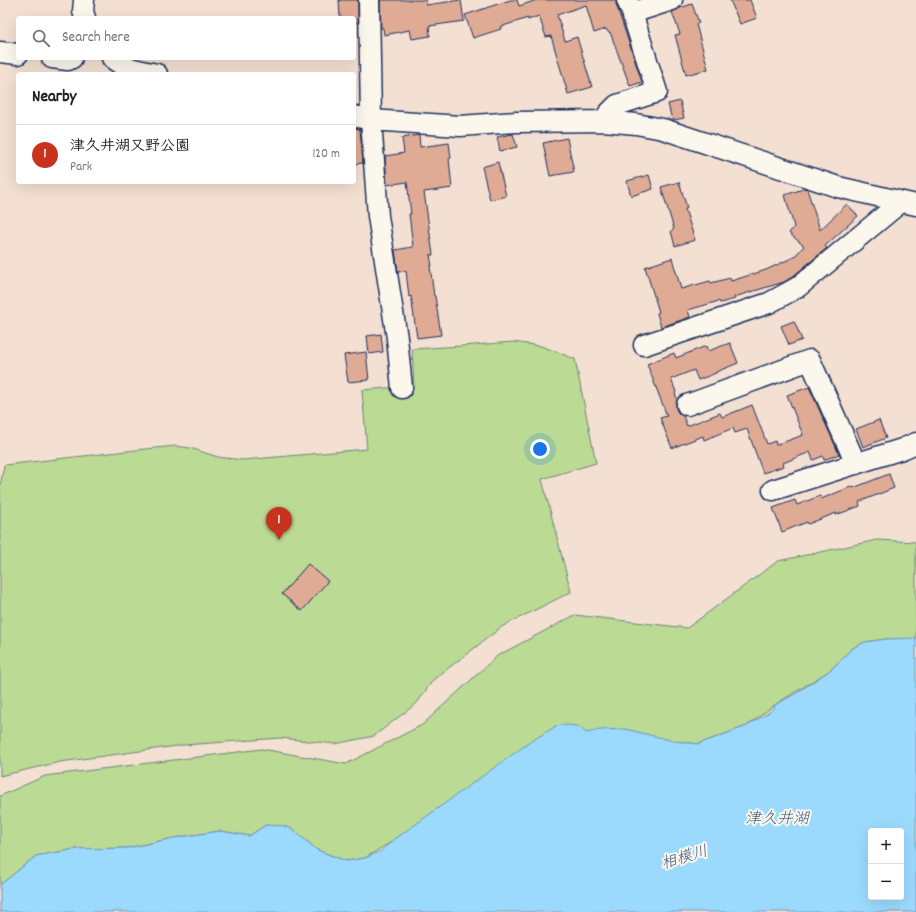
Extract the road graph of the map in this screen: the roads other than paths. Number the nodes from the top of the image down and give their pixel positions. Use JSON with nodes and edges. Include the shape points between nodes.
{"nodes":[{"id":1,"x":84,"y":0,"type":"edge"},
{"id":2,"x":369,"y":0,"type":"edge"},
{"id":3,"x":672,"y":0,"type":"edge"},
{"id":4,"x":630,"y":6,"type":"edge"},
{"id":5,"x":85,"y":16,"type":"edge"},
{"id":6,"x":0,"y":52,"type":"edge"},
{"id":7,"x":16,"y":54,"type":"edge"},
{"id":8,"x":115,"y":60,"type":"edge"},
{"id":9,"x":147,"y":72,"type":"edge"},
{"id":10,"x":362,"y":118,"type":"edge"},
{"id":11,"x":604,"y":121,"type":"junction"},
{"id":12,"x":908,"y":203,"type":"edge"},
{"id":13,"x":644,"y":345,"type":"dead end"},
{"id":14,"x":402,"y":388,"type":"dead end"},
{"id":15,"x":687,"y":405,"type":"dead end"},
{"id":16,"x":916,"y":443,"type":"edge"},
{"id":17,"x":856,"y":464,"type":"junction"},
{"id":18,"x":773,"y":490,"type":"dead end"}],
"edges":[{"from":1,"to":5,"type":"street"},
{"from":2,"to":10,"type":"street"},
{"from":3,"to":4,"type":"street"},
{"from":4,"to":11,"type":"street","via":[[657,92],[617,105]]},
{"from":6,"to":7,"type":"street"},
{"from":8,"to":9,"type":"street","via":[[122,65]]},
{"from":10,"to":11,"type":"street","via":[[460,126],[516,122]]},
{"from":10,"to":14,"type":"street","via":[[397,338]]},
{"from":11,"to":12,"type":"street","via":[[663,129],[838,187]]},
{"from":12,"to":13,"type":"street","via":[[798,287],[769,303]]},
{"from":15,"to":17,"type":"street","via":[[810,360]]},
{"from":16,"to":17,"type":"street"},
{"from":17,"to":18,"type":"street"}]}
